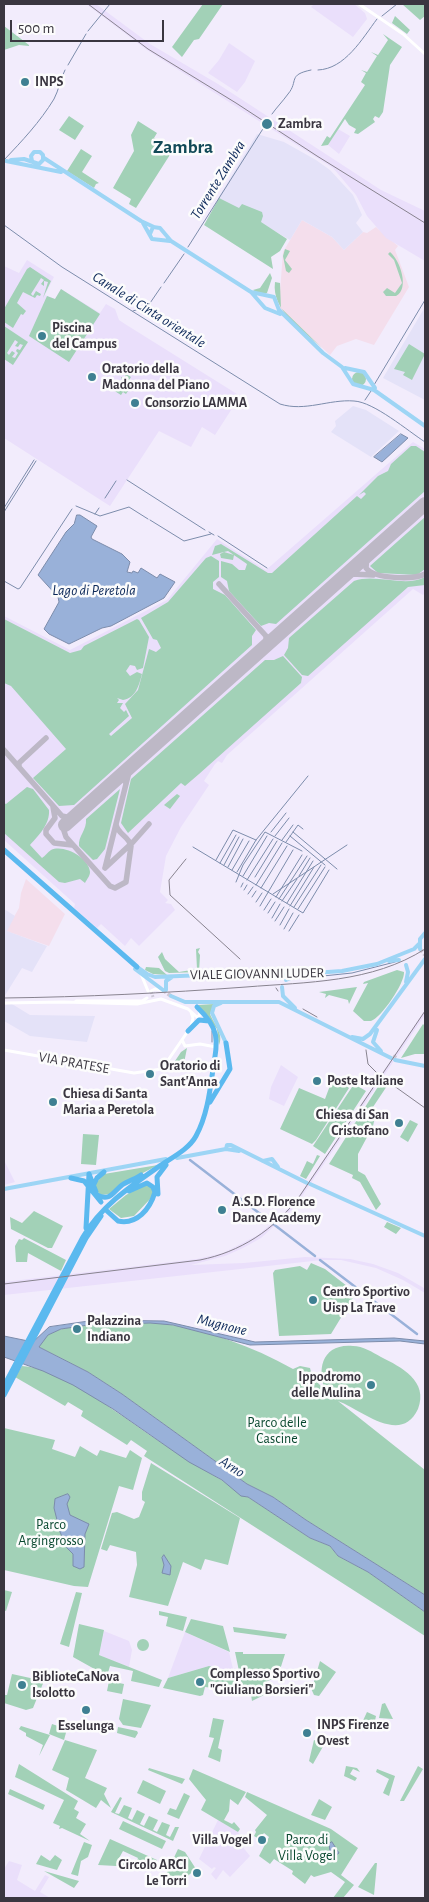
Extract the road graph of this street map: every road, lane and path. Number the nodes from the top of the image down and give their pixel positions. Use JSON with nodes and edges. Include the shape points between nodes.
{"nodes":[{"id":1,"x":358,"y":4,"type":"edge"},
{"id":2,"x":425,"y":54,"type":"edge"},
{"id":3,"x":32,"y":154,"type":"junction"},
{"id":4,"x":44,"y":158,"type":"junction"},
{"id":5,"x":7,"y":161,"type":"edge"},
{"id":6,"x":32,"y":161,"type":"junction"},
{"id":7,"x":39,"y":164,"type":"junction"},
{"id":8,"x":67,"y":174,"type":"junction"},
{"id":9,"x":141,"y":221,"type":"junction"},
{"id":10,"x":155,"y":227,"type":"junction"},
{"id":11,"x":163,"y":232,"type":"junction"},
{"id":12,"x":150,"y":234,"type":"junction"},
{"id":13,"x":159,"y":240,"type":"junction"},
{"id":14,"x":171,"y":242,"type":"junction"},
{"id":15,"x":251,"y":292,"type":"junction"},
{"id":16,"x":266,"y":295,"type":"junction"},
{"id":17,"x":276,"y":303,"type":"junction"},
{"id":18,"x":262,"y":305,"type":"junction"},
{"id":19,"x":270,"y":309,"type":"junction"},
{"id":20,"x":308,"y":339,"type":"junction"},
{"id":21,"x":342,"y":368,"type":"junction"},
{"id":22,"x":355,"y":370,"type":"junction"},
{"id":23,"x":350,"y":377,"type":"junction"},
{"id":24,"x":368,"y":380,"type":"junction"},
{"id":25,"x":363,"y":387,"type":"junction"},
{"id":26,"x":425,"y":425,"type":"edge"},
{"id":27,"x":4,"y":850,"type":"edge"},
{"id":28,"x":4,"y":854,"type":"edge"},
{"id":29,"x":425,"y":933,"type":"edge"},
{"id":30,"x":419,"y":944,"type":"junction"},
{"id":31,"x":420,"y":949,"type":"dead end"},
{"id":32,"x":425,"y":959,"type":"edge"},
{"id":33,"x":399,"y":960,"type":"dead end"},
{"id":34,"x":377,"y":964,"type":"junction"},
{"id":35,"x":406,"y":965,"type":"dead end"},
{"id":36,"x":136,"y":968,"type":"junction"},
{"id":37,"x":330,"y":972,"type":"junction"},
{"id":38,"x":141,"y":973,"type":"junction"},
{"id":39,"x":179,"y":976,"type":"junction"},
{"id":40,"x":286,"y":980,"type":"dead end"},
{"id":41,"x":282,"y":987,"type":"dead end"},
{"id":42,"x":163,"y":990,"type":"junction"},
{"id":43,"x":171,"y":996,"type":"tunnel mouth"},
{"id":44,"x":153,"y":997,"type":"dead end"},
{"id":45,"x":147,"y":998,"type":"dead end"},
{"id":46,"x":158,"y":999,"type":"junction"},
{"id":47,"x":394,"y":1001,"type":"junction"},
{"id":48,"x":63,"y":1002,"type":"junction"},
{"id":49,"x":186,"y":1002,"type":"junction"},
{"id":50,"x":233,"y":1002,"type":"junction"},
{"id":51,"x":4,"y":1003,"type":"edge"},
{"id":52,"x":197,"y":1007,"type":"junction"},
{"id":53,"x":191,"y":1012,"type":"junction"},
{"id":54,"x":305,"y":1016,"type":"junction"},
{"id":55,"x":210,"y":1021,"type":"junction"},
{"id":56,"x":380,"y":1023,"type":"junction"},
{"id":57,"x":188,"y":1031,"type":"junction"},
{"id":58,"x":336,"y":1031,"type":"junction"},
{"id":59,"x":182,"y":1039,"type":"junction"},
{"id":60,"x":226,"y":1043,"type":"junction"},
{"id":61,"x":217,"y":1047,"type":"junction"},
{"id":62,"x":4,"y":1050,"type":"edge"},
{"id":63,"x":228,"y":1056,"type":"junction"},
{"id":64,"x":394,"y":1058,"type":"junction"},
{"id":65,"x":425,"y":1065,"type":"edge"},
{"id":66,"x":210,"y":1097,"type":"junction"},
{"id":67,"x":177,"y":1159,"type":"dead end"},
{"id":68,"x":163,"y":1164,"type":"junction"},
{"id":69,"x":104,"y":1172,"type":"junction"},
{"id":70,"x":88,"y":1174,"type":"junction"},
{"id":71,"x":71,"y":1178,"type":"junction"},
{"id":72,"x":4,"y":1189,"type":"edge"},
{"id":73,"x":94,"y":1190,"type":"junction"},
{"id":74,"x":129,"y":1191,"type":"junction"},
{"id":75,"x":152,"y":1201,"type":"junction"},
{"id":76,"x":104,"y":1207,"type":"junction"},
{"id":77,"x":425,"y":1236,"type":"edge"},
{"id":78,"x":83,"y":1237,"type":"junction"},
{"id":79,"x":4,"y":1386,"type":"edge"},
{"id":80,"x":4,"y":1395,"type":"edge"}],
"edges":[{"from":1,"to":2,"type":"main road","via":[[403,34]]},
{"from":3,"to":4,"type":"main road","via":[[40,152]]},
{"from":3,"to":5,"type":"main road"},
{"from":3,"to":6,"type":"main road"},
{"from":4,"to":7,"type":"main road"},
{"from":4,"to":8,"type":"main road"},
{"from":5,"to":6,"type":"main road"},
{"from":5,"to":8,"type":"main road"},
{"from":6,"to":7,"type":"main road"},
{"from":7,"to":8,"type":"main road"},
{"from":8,"to":9,"type":"main road"},
{"from":9,"to":10,"type":"main road"},
{"from":9,"to":12,"type":"main road"},
{"from":10,"to":11,"type":"main road"},
{"from":10,"to":12,"type":"main road"},
{"from":11,"to":13,"type":"main road"},
{"from":11,"to":14,"type":"main road"},
{"from":12,"to":13,"type":"main road","via":[[152,239]]},
{"from":13,"to":14,"type":"main road"},
{"from":14,"to":15,"type":"main road"},
{"from":15,"to":16,"type":"main road"},
{"from":15,"to":18,"type":"main road"},
{"from":16,"to":17,"type":"main road","via":[[272,296]]},
{"from":16,"to":18,"type":"main road"},
{"from":17,"to":19,"type":"main road"},
{"from":17,"to":20,"type":"main road"},
{"from":18,"to":19,"type":"main road"},
{"from":19,"to":20,"type":"main road","via":[[277,311]]},
{"from":20,"to":21,"type":"main road"},
{"from":21,"to":22,"type":"main road"},
{"from":21,"to":23,"type":"main road"},
{"from":22,"to":23,"type":"main road"},
{"from":22,"to":24,"type":"main road","via":[[364,372]]},
{"from":23,"to":25,"type":"main road","via":[[353,384]]},
{"from":24,"to":25,"type":"main road"},
{"from":24,"to":26,"type":"main road","via":[[371,386]]},
{"from":25,"to":26,"type":"main road","via":[[374,390]]},
{"from":27,"to":36,"type":"highway"},
{"from":28,"to":36,"type":"highway"},
{"from":29,"to":30,"type":"main road"},
{"from":30,"to":31,"type":"main road"},
{"from":30,"to":34,"type":"main road","name":"VIALE GIOVANNI LUDER","via":[[413,950]]},
{"from":32,"to":47,"type":"main road"},
{"from":33,"to":34,"type":"main road"},
{"from":34,"to":37,"type":"main road","name":"VIALE GIOVANNI LUDER"},
{"from":35,"to":47,"type":"main road","via":[[407,980]]},
{"from":36,"to":38,"type":"main road"},
{"from":36,"to":39,"type":"main road","name":"VIALE GIOVANNI LUDER","via":[[153,976]]},
{"from":37,"to":39,"type":"main road","name":"VIALE GIOVANNI LUDER"},
{"from":37,"to":40,"type":"main road"},
{"from":38,"to":42,"type":"main road"},
{"from":38,"to":42,"type":"main road","via":[[149,991],[155,988]]},
{"from":39,"to":42,"type":"main road","name":"VIALE GIOVANNI LUDER","via":[[168,980]]},
{"from":41,"to":54,"type":"main road","via":[[285,998]]},
{"from":43,"to":49,"type":"main road"},
{"from":44,"to":46,"type":"main road"},
{"from":45,"to":48,"type":"main road","via":[[143,1001]]},
{"from":46,"to":48,"type":"main road","via":[[137,1004]]},
{"from":46,"to":53,"type":"main road","via":[[169,1000]]},
{"from":47,"to":56,"type":"main road"},
{"from":48,"to":51,"type":"main road"},
{"from":49,"to":50,"type":"main road"},
{"from":49,"to":52,"type":"main road"},
{"from":50,"to":54,"type":"main road","via":[[272,1001]]},
{"from":50,"to":60,"type":"main road","via":[[217,1004],[212,1011]]},
{"from":52,"to":53,"type":"main road","via":[[199,1017]]},
{"from":52,"to":55,"type":"highway"},
{"from":53,"to":57,"type":"main road","via":[[193,1021]]},
{"from":54,"to":58,"type":"main road"},
{"from":55,"to":57,"type":"highway","via":[[199,1020]]},
{"from":55,"to":66,"type":"highway","via":[[218,1038]]},
{"from":56,"to":58,"type":"main road","via":[[363,1039]]},
{"from":56,"to":64,"type":"main road","via":[[373,1040],[379,1050]]},
{"from":57,"to":59,"type":"main road"},
{"from":58,"to":64,"type":"main road"},
{"from":59,"to":61,"type":"main road","via":[[184,1046]]},
{"from":59,"to":62,"type":"main road","name":"VIA PRATESE","via":[[162,1069],[134,1073]]},
{"from":60,"to":61,"type":"main road"},
{"from":60,"to":63,"type":"highway"},
{"from":61,"to":63,"type":"highway"},
{"from":63,"to":66,"type":"highway","via":[[230,1067]]},
{"from":64,"to":65,"type":"main road"},
{"from":66,"to":68,"type":"highway","via":[[194,1139]]},
{"from":67,"to":77,"type":"main road","via":[[230,1145]]},
{"from":68,"to":69,"type":"main road","via":[[144,1164]]},
{"from":68,"to":73,"type":"highway","via":[[121,1186],[111,1196],[103,1197]]},
{"from":68,"to":74,"type":"highway"},
{"from":68,"to":75,"type":"highway","via":[[158,1175],[158,1194]]},
{"from":68,"to":78,"type":"highway","via":[[111,1201]]},
{"from":69,"to":70,"type":"main road"},
{"from":69,"to":73,"type":"highway","via":[[96,1179]]},
{"from":70,"to":71,"type":"main road"},
{"from":70,"to":73,"type":"highway"},
{"from":71,"to":72,"type":"main road"},
{"from":71,"to":73,"type":"highway","via":[[84,1181]]},
{"from":73,"to":76,"type":"highway"},
{"from":73,"to":76,"type":"highway"},
{"from":73,"to":78,"type":"highway","via":[[89,1198],[88,1221]]},
{"from":74,"to":75,"type":"highway","via":[[150,1184],[155,1191]]},
{"from":74,"to":80,"type":"highway","via":[[104,1212],[92,1229]]},
{"from":75,"to":76,"type":"highway","via":[[139,1217],[127,1222],[116,1219]]},
{"from":78,"to":79,"type":"highway"}]}
